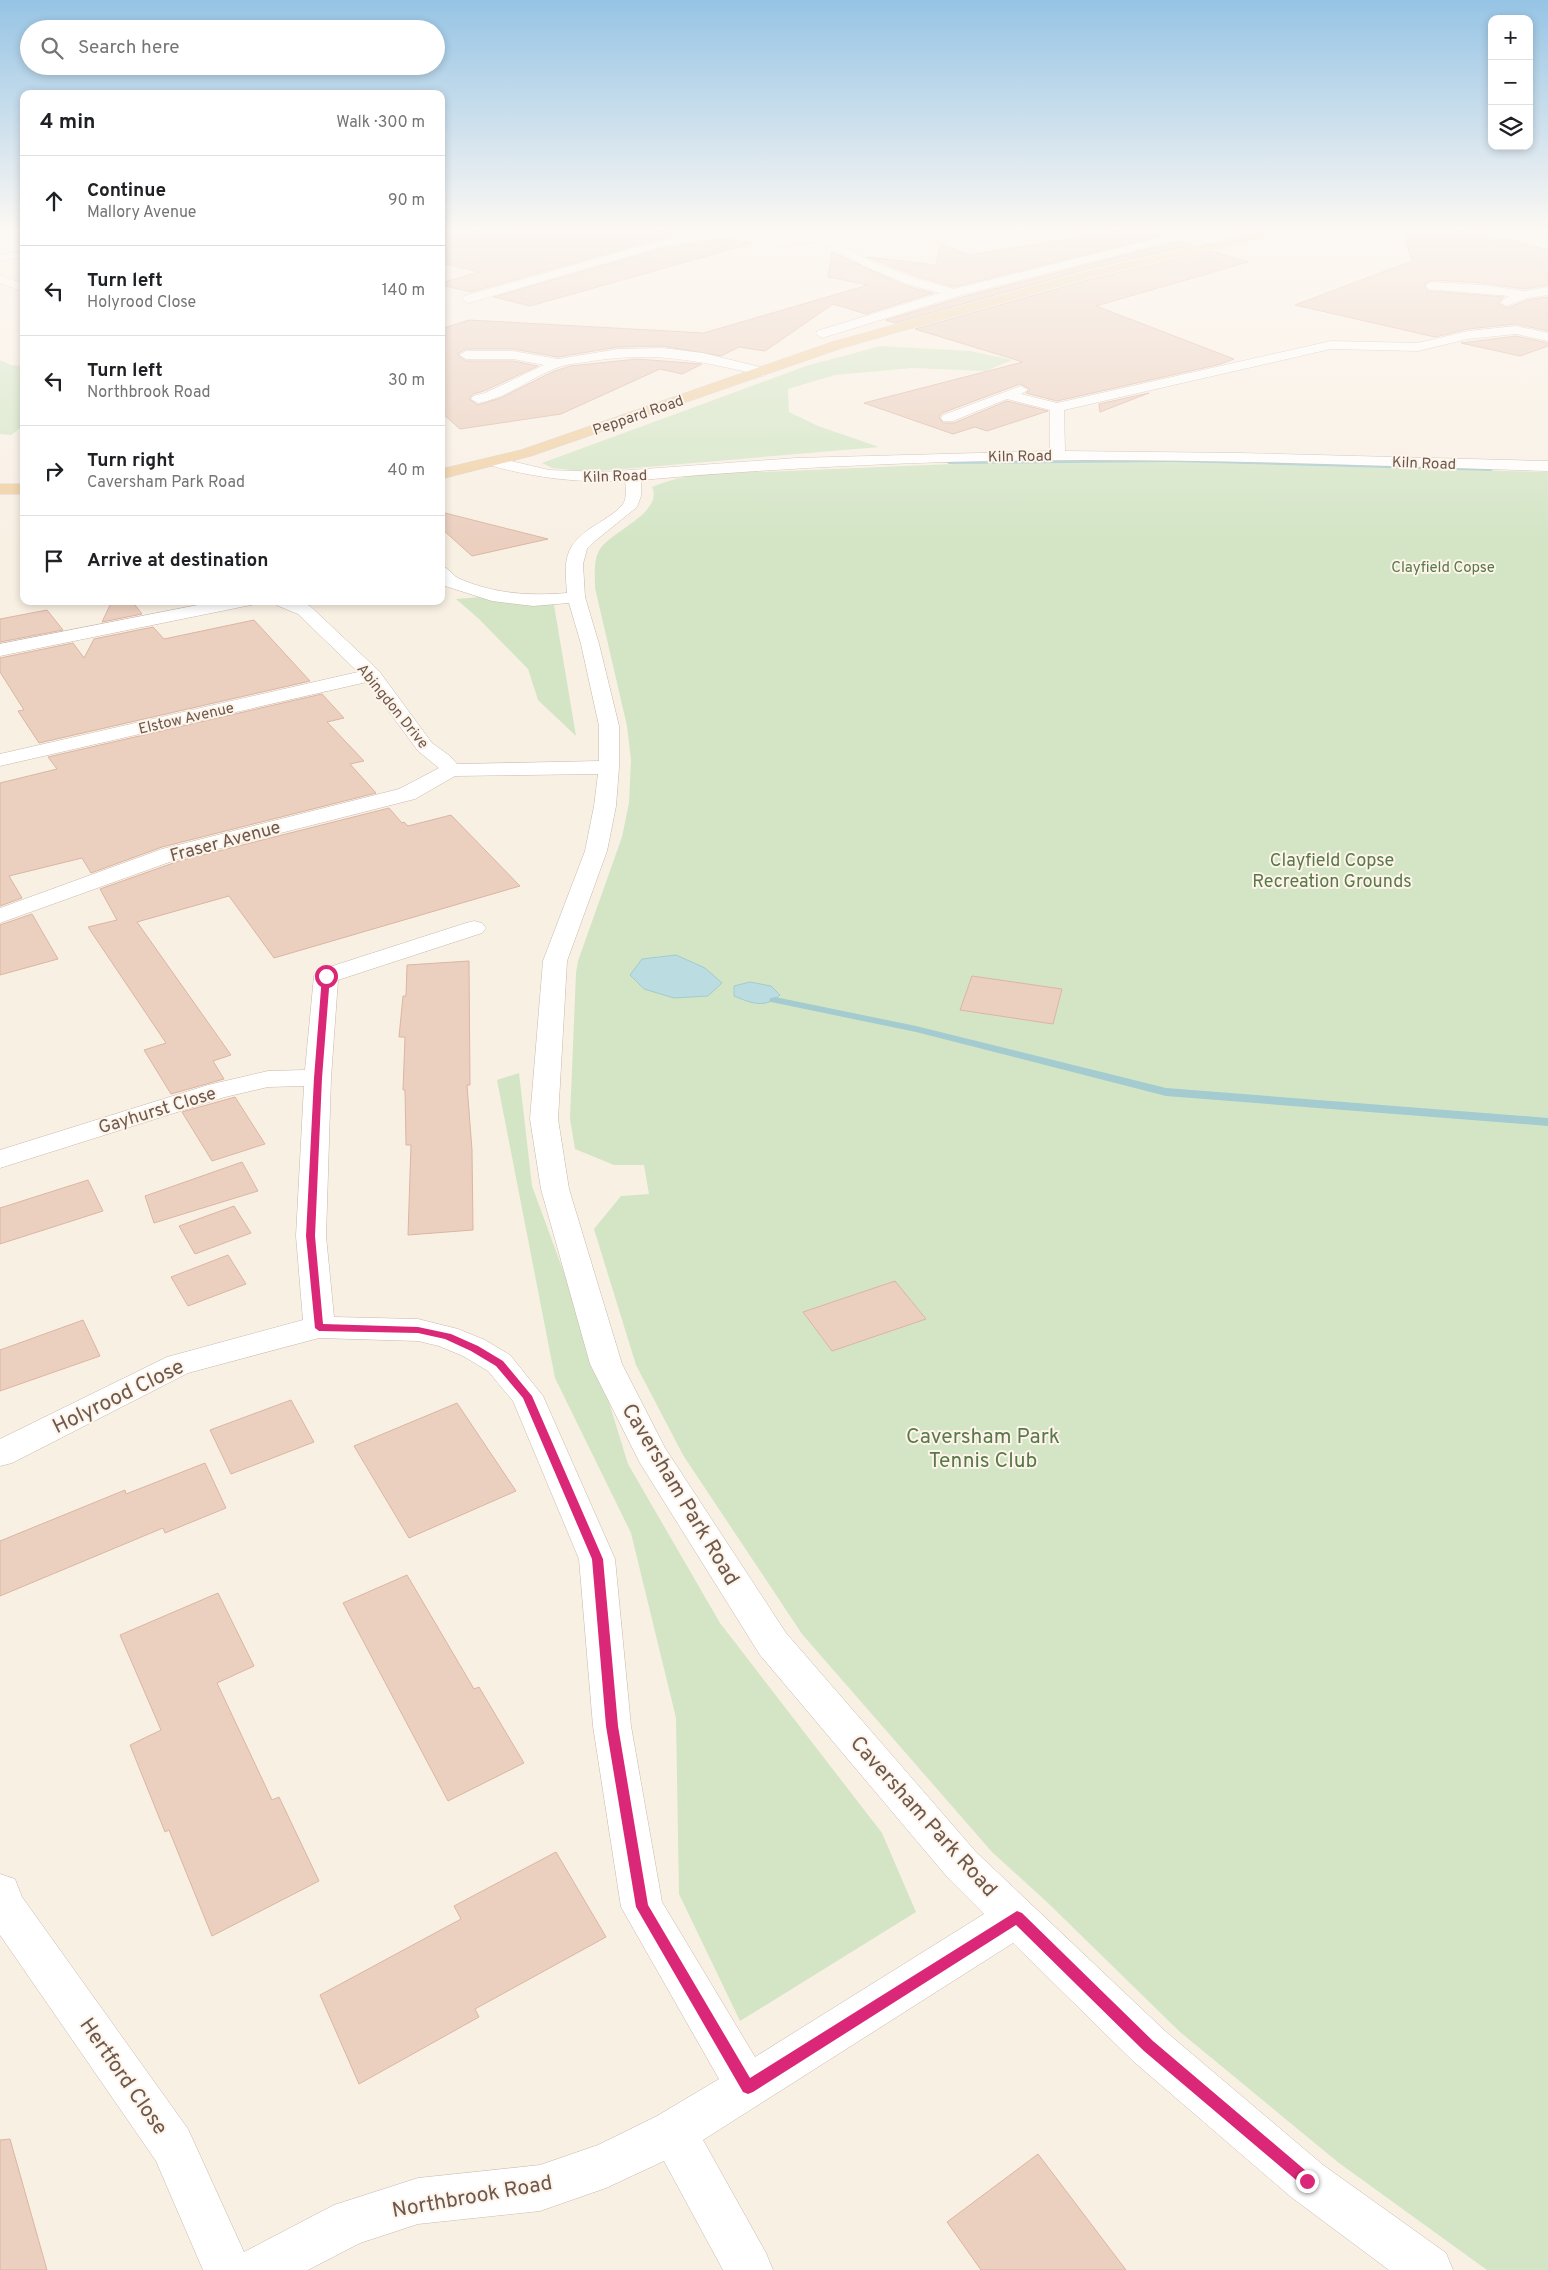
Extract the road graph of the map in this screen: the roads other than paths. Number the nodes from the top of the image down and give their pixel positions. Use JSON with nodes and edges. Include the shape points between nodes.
{"nodes":[{"id":1,"x":825,"y":333,"type":"edge"},
{"id":2,"x":883,"y":333,"type":"edge"},
{"id":3,"x":1488,"y":333,"type":"edge"},
{"id":4,"x":1529,"y":333,"type":"edge"},
{"id":5,"x":822,"y":334,"type":"dead end"},
{"id":6,"x":1548,"y":337,"type":"edge"},
{"id":7,"x":466,"y":355,"type":"dead end"},
{"id":8,"x":558,"y":363,"type":"junction"},
{"id":9,"x":764,"y":372,"type":"junction"},
{"id":10,"x":1020,"y":390,"type":"dead end"},
{"id":11,"x":1006,"y":395,"type":"junction"},
{"id":12,"x":478,"y":399,"type":"dead end"},
{"id":13,"x":1057,"y":408,"type":"junction"},
{"id":14,"x":948,"y":418,"type":"dead end"},
{"id":15,"x":1058,"y":456,"type":"junction"},
{"id":16,"x":494,"y":462,"type":"junction"},
{"id":17,"x":1548,"y":466,"type":"edge"},
{"id":18,"x":445,"y":473,"type":"edge"},
{"id":19,"x":632,"y":476,"type":"junction"},
{"id":20,"x":0,"y":489,"type":"edge"},
{"id":21,"x":20,"y":489,"type":"edge"},
{"id":22,"x":445,"y":575,"type":"edge"},
{"id":23,"x":576,"y":597,"type":"junction"},
{"id":24,"x":206,"y":605,"type":"edge"},
{"id":25,"x":292,"y":605,"type":"edge"},
{"id":26,"x":0,"y":650,"type":"edge"},
{"id":27,"x":372,"y":675,"type":"junction"},
{"id":28,"x":0,"y":760,"type":"edge"},
{"id":29,"x":609,"y":767,"type":"junction"},
{"id":30,"x":451,"y":770,"type":"junction"},
{"id":31,"x":0,"y":916,"type":"edge"},
{"id":32,"x":474,"y":928,"type":"dead end"},
{"id":33,"x":318,"y":1078,"type":"junction"},
{"id":34,"x":0,"y":1159,"type":"edge"},
{"id":35,"x":319,"y":1328,"type":"junction"},
{"id":36,"x":0,"y":1454,"type":"edge"},
{"id":37,"x":0,"y":1893,"type":"edge"},
{"id":38,"x":1017,"y":1917,"type":"junction"},
{"id":39,"x":748,"y":2087,"type":"junction"},
{"id":40,"x":673,"y":2132,"type":"junction"},
{"id":41,"x":228,"y":2270,"type":"edge"},
{"id":42,"x":259,"y":2270,"type":"edge"},
{"id":43,"x":749,"y":2270,"type":"edge"},
{"id":44,"x":1429,"y":2270,"type":"edge"}],
"edges":[{"from":1,"to":5,"type":"street"},
{"from":2,"to":9,"type":"main road","name":"Peppard Road"},
{"from":3,"to":13,"type":"street","via":[[1418,347],[1331,345]]},
{"from":4,"to":6,"type":"street"},
{"from":7,"to":8,"type":"street","via":[[513,355]]},
{"from":8,"to":9,"type":"street","via":[[618,353],[662,352],[703,357]]},
{"from":8,"to":12,"type":"street"},
{"from":9,"to":16,"type":"main road","name":"Peppard Road"},
{"from":10,"to":11,"type":"street"},
{"from":11,"to":13,"type":"street"},
{"from":11,"to":14,"type":"street"},
{"from":13,"to":15,"type":"street"},
{"from":15,"to":17,"type":"street","name":"Kiln Road"},
{"from":15,"to":19,"type":"street","name":"Kiln Road","via":[[933,458]]},
{"from":16,"to":18,"type":"main road","name":"Peppard Road"},
{"from":16,"to":19,"type":"street","name":"Kiln Road","via":[[520,471],[563,478]]},
{"from":19,"to":23,"type":"street","name":"Caversham Park Road","via":[[635,488],[629,507],[579,548],[574,564]]},
{"from":20,"to":21,"type":"main road"},
{"from":22,"to":23,"type":"street","via":[[451,582],[492,596],[533,601]]},
{"from":23,"to":29,"type":"street","name":"Caversham Park Road","via":[[609,726]]},
{"from":24,"to":26,"type":"street"},
{"from":25,"to":27,"type":"street","name":"Abingdon Drive","via":[[304,610]]},
{"from":27,"to":28,"type":"street","name":"Elstow Avenue"},
{"from":27,"to":30,"type":"street","name":"Abingdon Drive","via":[[425,747]]},
{"from":29,"to":30,"type":"street"},
{"from":29,"to":38,"type":"street","name":"Caversham Park Road","via":[[596,851],[555,961],[544,1119],[555,1189],[606,1364],[652,1454],[773,1644],[962,1865]]},
{"from":30,"to":31,"type":"street","name":"Fraser Avenue","via":[[407,794],[170,854]]},
{"from":32,"to":33,"type":"street","via":[[326,976]]},
{"from":33,"to":34,"type":"street","name":"Gayhurst Close","via":[[268,1079],[217,1091]]},
{"from":33,"to":35,"type":"street","via":[[311,1236]]},
{"from":35,"to":36,"type":"street","name":"Holyrood Close","via":[[178,1365]]},
{"from":35,"to":39,"type":"street","name":"Holyrood Close","via":[[418,1330],[447,1337],[499,1363],[528,1396],[597,1559],[612,1726],[642,1907]]},
{"from":37,"to":41,"type":"street","name":"Hertford Close","via":[[4,1906],[172,2145]]},
{"from":38,"to":39,"type":"street","name":"Northbrook Road"},
{"from":38,"to":44,"type":"street","name":"Caversham Park Road","via":[[1148,2046],[1307,2181]]},
{"from":39,"to":40,"type":"street","name":"Northbrook Road"},
{"from":40,"to":42,"type":"street","name":"Northbrook Road","via":[[606,2165],[540,2188],[418,2201],[351,2222]]},
{"from":40,"to":43,"type":"street"}]}
